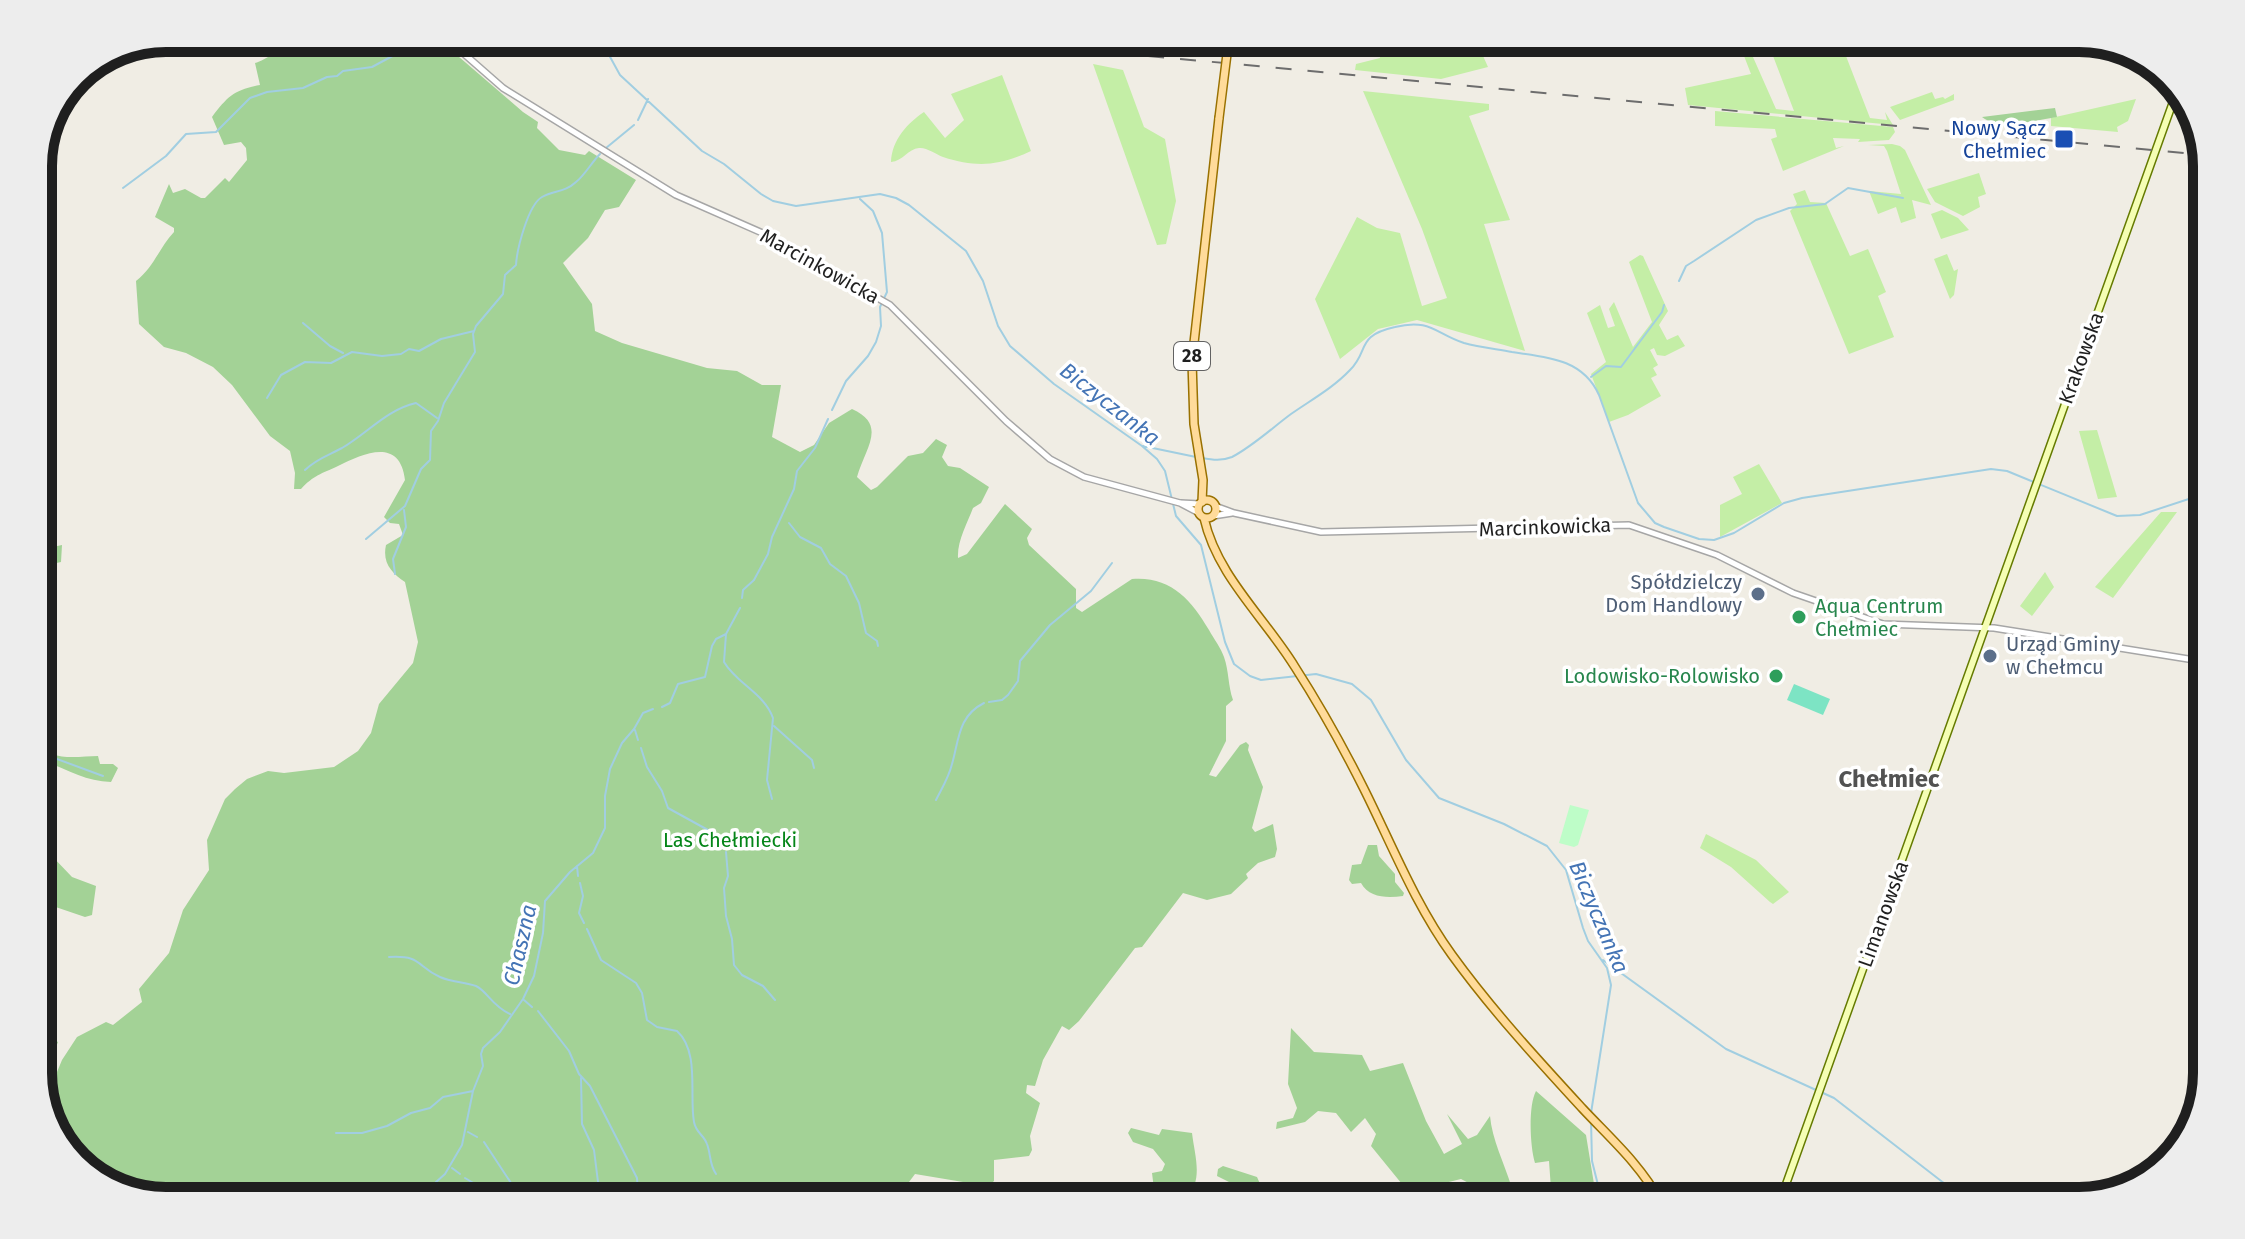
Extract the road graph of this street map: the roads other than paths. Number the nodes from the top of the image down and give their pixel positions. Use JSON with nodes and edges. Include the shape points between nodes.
{"nodes":[{"id":1,"x":462,"y":52,"type":"edge"},
{"id":2,"x":1227,"y":52,"type":"edge"},
{"id":3,"x":2173,"y":101,"type":"edge"},
{"id":4,"x":1180,"y":503,"type":"junction"},
{"id":5,"x":1207,"y":503,"type":"junction"},
{"id":6,"x":1234,"y":513,"type":"junction"},
{"id":7,"x":1207,"y":516,"type":"junction"},
{"id":8,"x":1983,"y":627,"type":"junction"},
{"id":9,"x":2193,"y":660,"type":"edge"},
{"id":10,"x":1651,"y":1187,"type":"edge"},
{"id":11,"x":1785,"y":1187,"type":"edge"}],
"edges":[{"from":1,"to":4,"type":"street","name":"Marcinkowicka","via":[[503,88],[676,195],[767,235],[883,302],[1040,452],[1084,477]]},
{"from":2,"to":5,"type":"main road","number":"28","bridge":true,"via":[[1191,371]]},
{"from":3,"to":8,"type":"main road","name":"Krakowska"},
{"from":4,"to":5,"type":"street","name":"Marcinkowicka"},
{"from":4,"to":7,"type":"street","name":"Marcinkowicka"},
{"from":5,"to":6,"type":"street","name":"Marcinkowicka"},
{"from":5,"to":7,"type":"main road"},
{"from":5,"to":7,"type":"main road","number":"28"},
{"from":6,"to":7,"type":"street","name":"Marcinkowicka"},
{"from":6,"to":8,"type":"street","name":"Marcinkowicka","via":[[1333,532],[1629,525],[1717,555],[1793,593],[1867,620],[1899,626]]},
{"from":7,"to":10,"type":"main road","number":"28","via":[[1224,568],[1307,686],[1444,943],[1513,1031]]},
{"from":8,"to":9,"type":"street","name":"Marcinkowicka"},
{"from":8,"to":11,"type":"main road","name":"Limanowska"}]}
